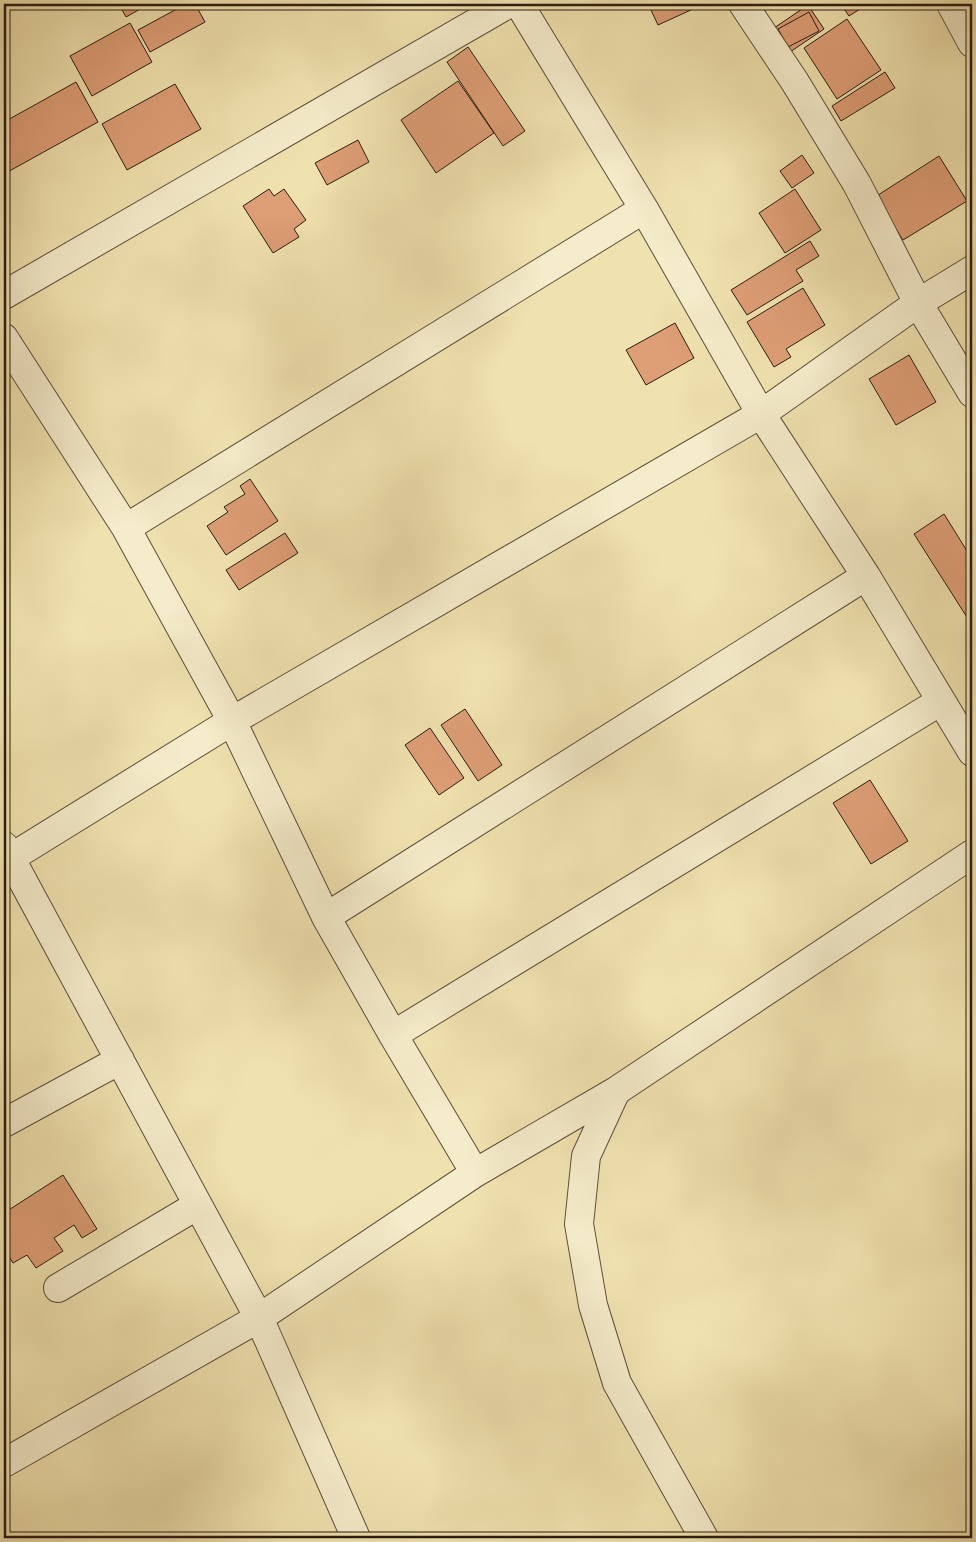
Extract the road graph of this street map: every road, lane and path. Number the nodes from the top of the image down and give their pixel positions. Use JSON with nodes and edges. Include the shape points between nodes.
{"nodes":[{"id":1,"x":508,"y":4,"type":"edge"},
{"id":2,"x":519,"y":4,"type":"edge"},
{"id":3,"x":743,"y":4,"type":"edge"},
{"id":4,"x":644,"y":209,"type":"junction"},
{"id":5,"x":972,"y":270,"type":"edge"},
{"id":6,"x":4,"y":295,"type":"edge"},
{"id":7,"x":918,"y":303,"type":"junction"},
{"id":8,"x":4,"y":338,"type":"edge"},
{"id":9,"x":972,"y":393,"type":"edge"},
{"id":10,"x":761,"y":414,"type":"junction"},
{"id":11,"x":126,"y":528,"type":"junction"},
{"id":12,"x":866,"y":576,"type":"junction"},
{"id":13,"x":941,"y":701,"type":"junction"},
{"id":14,"x":232,"y":720,"type":"junction"},
{"id":15,"x":972,"y":752,"type":"edge"},
{"id":16,"x":972,"y":854,"type":"edge"},
{"id":17,"x":6,"y":856,"type":"edge"},
{"id":18,"x":326,"y":917,"type":"junction"},
{"id":19,"x":393,"y":1035,"type":"junction"},
{"id":20,"x":120,"y":1060,"type":"junction"},
{"id":21,"x":616,"y":1091,"type":"junction"},
{"id":22,"x":4,"y":1123,"type":"edge"},
{"id":23,"x":475,"y":1173,"type":"junction"},
{"id":24,"x":198,"y":1205,"type":"junction"},
{"id":25,"x":58,"y":1288,"type":"dead end"},
{"id":26,"x":259,"y":1318,"type":"junction"},
{"id":27,"x":4,"y":1463,"type":"edge"},
{"id":28,"x":356,"y":1538,"type":"edge"},
{"id":29,"x":704,"y":1538,"type":"edge"}],
"edges":[{"from":1,"to":6,"type":"street"},
{"from":2,"to":4,"type":"street"},
{"from":3,"to":7,"type":"street","via":[[857,184]]},
{"from":4,"to":10,"type":"street"},
{"from":4,"to":11,"type":"street"},
{"from":5,"to":7,"type":"street"},
{"from":7,"to":9,"type":"street"},
{"from":7,"to":10,"type":"street"},
{"from":8,"to":11,"type":"street"},
{"from":10,"to":12,"type":"street"},
{"from":10,"to":14,"type":"street"},
{"from":11,"to":14,"type":"street"},
{"from":12,"to":13,"type":"street"},
{"from":12,"to":18,"type":"street"},
{"from":13,"to":15,"type":"street"},
{"from":13,"to":19,"type":"street"},
{"from":14,"to":17,"type":"street"},
{"from":14,"to":18,"type":"street"},
{"from":16,"to":21,"type":"street"},
{"from":17,"to":20,"type":"street"},
{"from":18,"to":19,"type":"street"},
{"from":19,"to":23,"type":"street"},
{"from":20,"to":22,"type":"street"},
{"from":20,"to":24,"type":"street"},
{"from":21,"to":23,"type":"street"},
{"from":21,"to":29,"type":"street","via":[[586,1156],[579,1224],[593,1305],[617,1383]]},
{"from":23,"to":26,"type":"street"},
{"from":24,"to":25,"type":"street"},
{"from":24,"to":26,"type":"street"},
{"from":26,"to":27,"type":"street"},
{"from":26,"to":28,"type":"street"}]}
